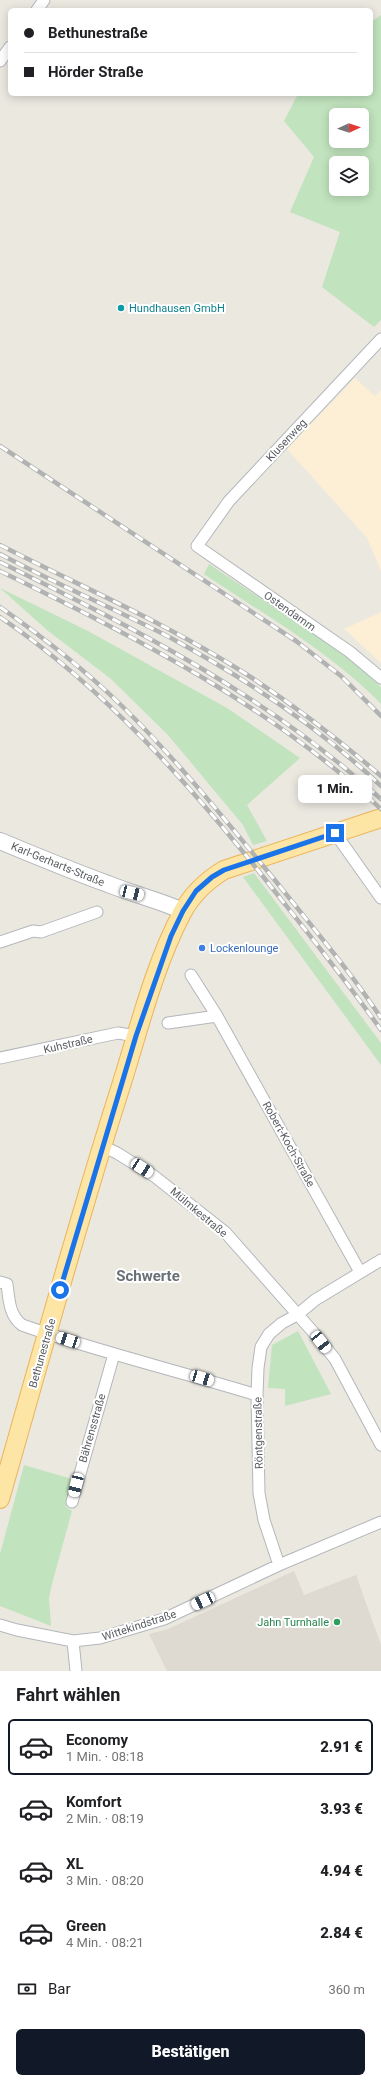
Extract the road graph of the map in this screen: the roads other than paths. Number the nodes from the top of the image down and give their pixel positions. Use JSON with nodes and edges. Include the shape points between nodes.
{"nodes":[{"id":1,"x":44,"y":0,"type":"edge"},
{"id":2,"x":38,"y":8,"type":"edge"},
{"id":3,"x":8,"y":50,"type":"edge"},
{"id":4,"x":0,"y":61,"type":"edge"},
{"id":5,"x":381,"y":339,"type":"edge"},
{"id":6,"x":197,"y":546,"type":"joint"},
{"id":7,"x":381,"y":678,"type":"edge"},
{"id":8,"x":381,"y":818,"type":"edge"},
{"id":9,"x":335,"y":833,"type":"junction"},
{"id":10,"x":0,"y":841,"type":"edge"},
{"id":11,"x":381,"y":898,"type":"edge"},
{"id":12,"x":183,"y":911,"type":"junction"},
{"id":13,"x":97,"y":912,"type":"dead end"},
{"id":14,"x":0,"y":942,"type":"edge"},
{"id":15,"x":191,"y":975,"type":"dead end"},
{"id":16,"x":217,"y":1016,"type":"junction"},
{"id":17,"x":168,"y":1024,"type":"dead end"},
{"id":18,"x":136,"y":1036,"type":"junction"},
{"id":19,"x":0,"y":1058,"type":"edge"},
{"id":20,"x":102,"y":1146,"type":"junction"},
{"id":21,"x":381,"y":1260,"type":"edge"},
{"id":22,"x":360,"y":1272,"type":"junction"},
{"id":23,"x":0,"y":1282,"type":"edge"},
{"id":24,"x":297,"y":1315,"type":"junction"},
{"id":25,"x":47,"y":1334,"type":"junction"},
{"id":26,"x":114,"y":1354,"type":"junction"},
{"id":27,"x":257,"y":1395,"type":"junction"},
{"id":28,"x":381,"y":1445,"type":"edge"},
{"id":29,"x":0,"y":1499,"type":"edge"},
{"id":30,"x":72,"y":1502,"type":"dead end"},
{"id":31,"x":381,"y":1522,"type":"edge"},
{"id":32,"x":280,"y":1565,"type":"junction"},
{"id":33,"x":0,"y":1625,"type":"edge"},
{"id":34,"x":73,"y":1641,"type":"junction"},
{"id":35,"x":76,"y":1671,"type":"edge"}],
"edges":[{"from":1,"to":2,"type":"street"},
{"from":3,"to":4,"type":"street"},
{"from":5,"to":6,"type":"street","name":"Klusenweg","via":[[229,501]]},
{"from":6,"to":7,"type":"street","name":"Ostendamm","via":[[350,652]]},
{"from":8,"to":9,"type":"main road","name":"Bethunestraße"},
{"from":9,"to":11,"type":"street"},
{"from":9,"to":12,"type":"main road","name":"Bethunestraße","via":[[224,870],[196,891]]},
{"from":10,"to":12,"type":"main road","name":"Karl-Gerharts-Straße"},
{"from":12,"to":18,"type":"main road","name":"Bethunestraße","via":[[171,936]]},
{"from":13,"to":14,"type":"street","via":[[41,932],[33,931]]},
{"from":15,"to":16,"type":"street","name":"Robert-Koch-Straße"},
{"from":16,"to":17,"type":"street"},
{"from":16,"to":22,"type":"street","name":"Robert-Koch-Straße"},
{"from":18,"to":19,"type":"street","name":"Kuhstraße","via":[[118,1033]]},
{"from":18,"to":20,"type":"main road","name":"Bethunestraße"},
{"from":20,"to":24,"type":"street","name":"Mülmkestraße","via":[[154,1176],[225,1232]]},
{"from":20,"to":25,"type":"main road","name":"Bethunestraße"},
{"from":21,"to":22,"type":"street","name":"Röntgenstraße"},
{"from":22,"to":24,"type":"street","name":"Röntgenstraße","via":[[315,1300]]},
{"from":23,"to":25,"type":"street","via":[[7,1284],[15,1320]]},
{"from":24,"to":27,"type":"street","name":"Röntgenstraße","via":[[269,1334],[261,1347]]},
{"from":24,"to":28,"type":"street","name":"Mülmkestraße","via":[[334,1359]]},
{"from":25,"to":26,"type":"street"},
{"from":25,"to":29,"type":"main road","name":"Bethunestraße"},
{"from":26,"to":27,"type":"street"},
{"from":26,"to":30,"type":"street","name":"Bährensstraße"},
{"from":27,"to":32,"type":"street","name":"Röntgenstraße","via":[[259,1493],[264,1520]]},
{"from":31,"to":32,"type":"street","name":"Wittekindstraße"},
{"from":32,"to":34,"type":"street","name":"Wittekindstraße","via":[[164,1619],[100,1638]]},
{"from":33,"to":34,"type":"street","name":"Wittekindstraße"},
{"from":34,"to":35,"type":"street"}]}
